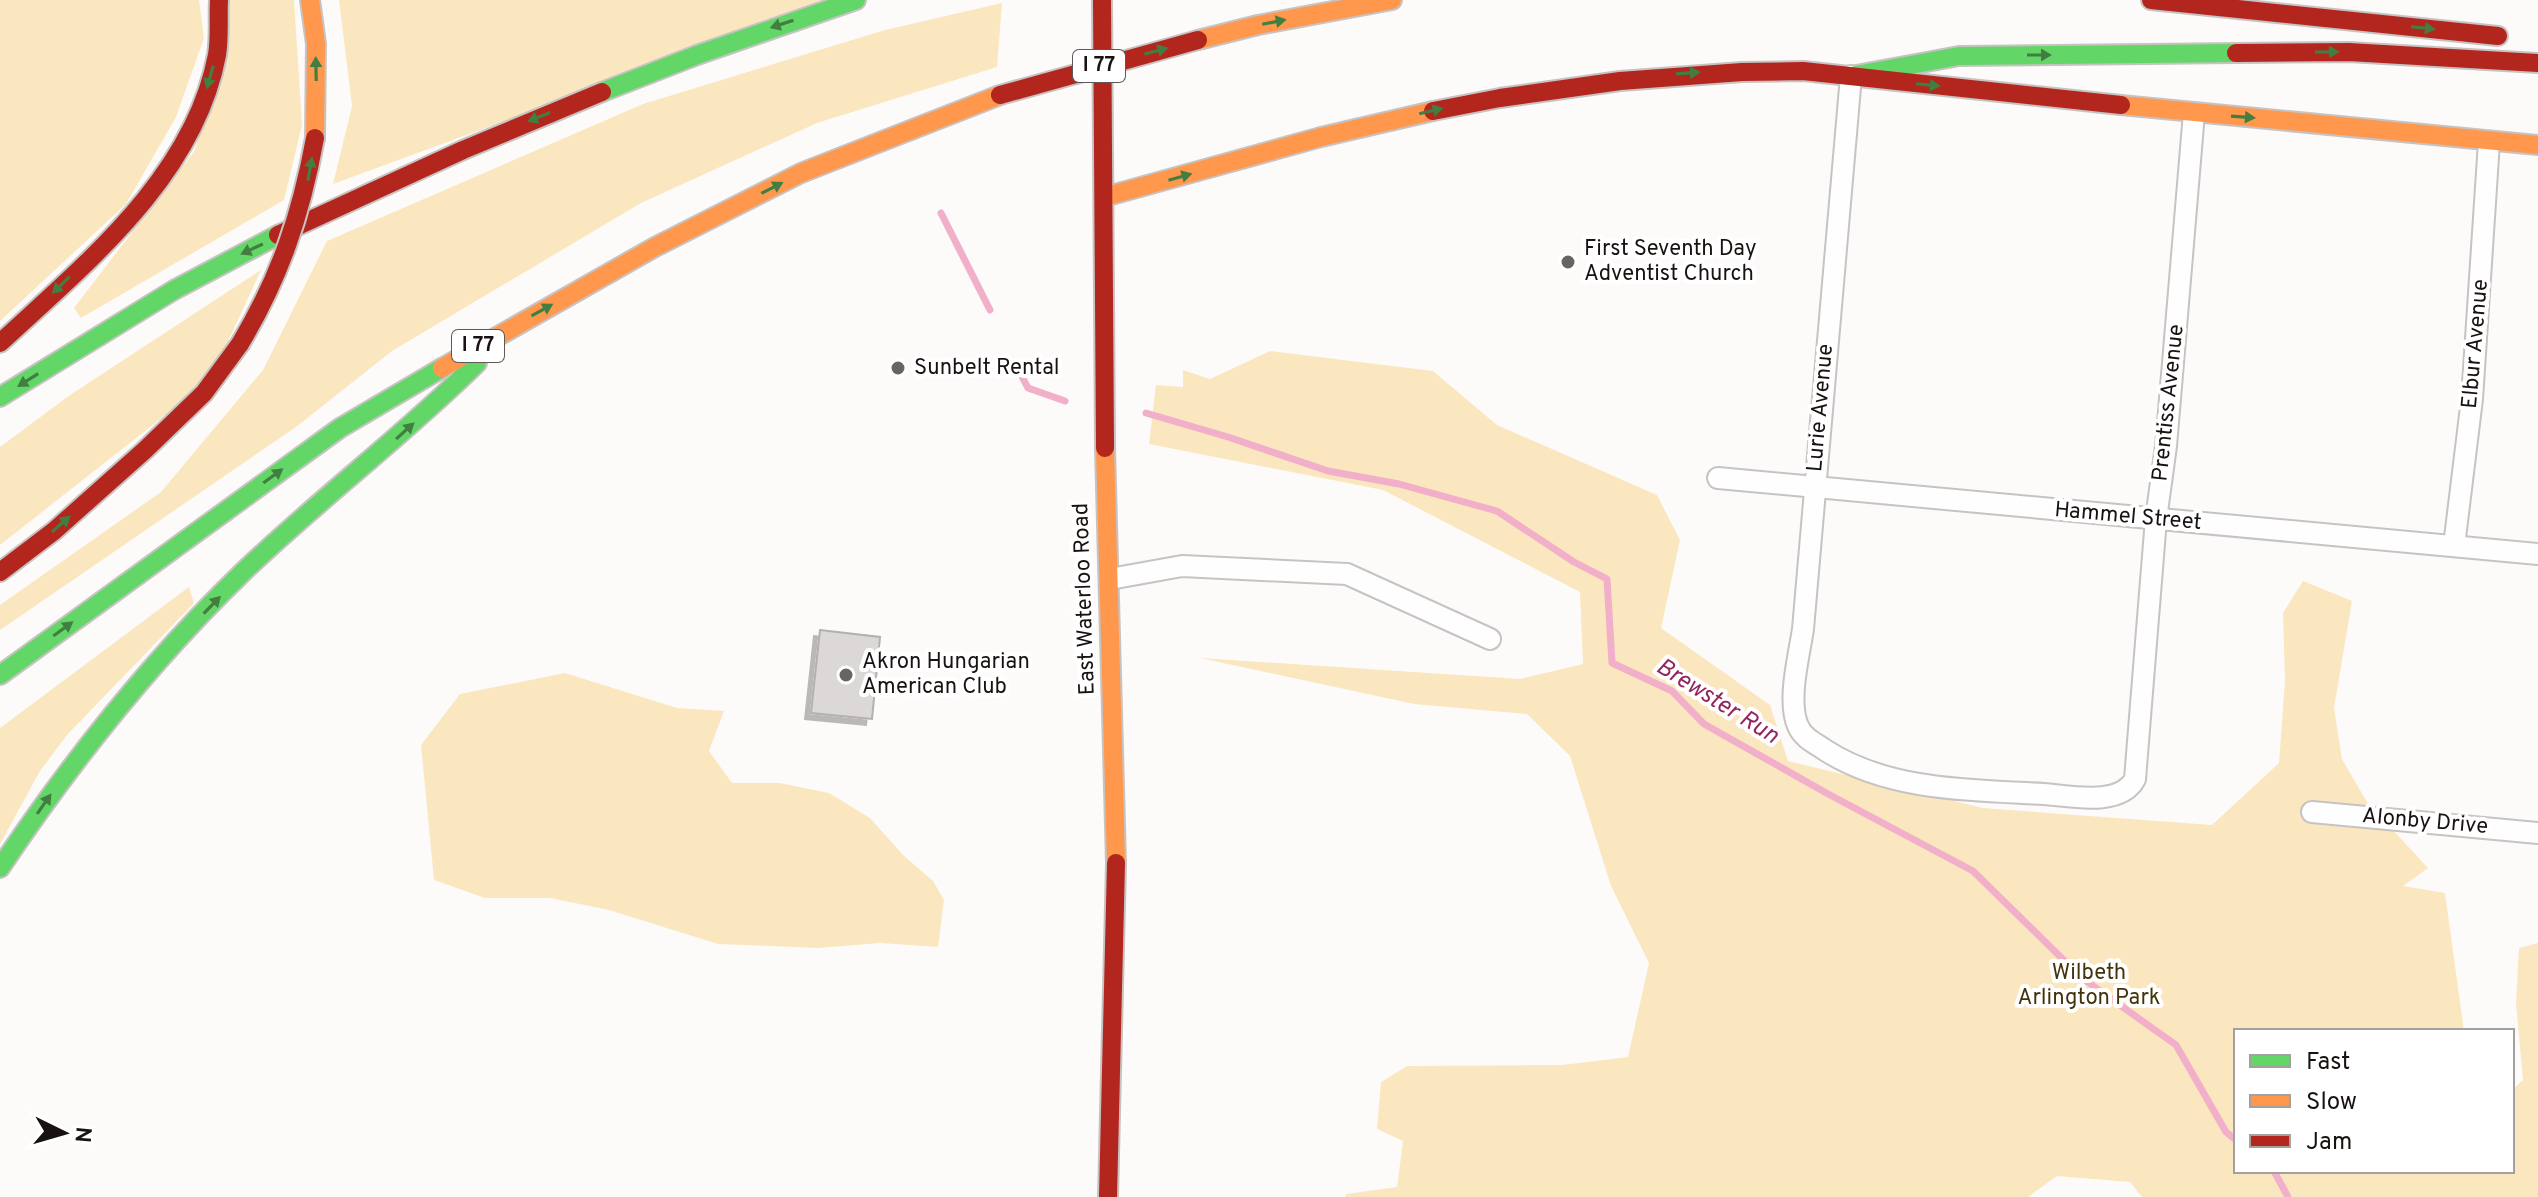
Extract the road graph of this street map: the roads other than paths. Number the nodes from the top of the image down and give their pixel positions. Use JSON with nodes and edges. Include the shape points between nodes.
{"nodes":[{"id":1,"x":219,"y":0,"type":"edge"},
{"id":2,"x":310,"y":0,"type":"edge"},
{"id":3,"x":856,"y":0,"type":"edge"},
{"id":4,"x":1102,"y":0,"type":"edge"},
{"id":5,"x":1392,"y":0,"type":"edge"},
{"id":6,"x":2151,"y":0,"type":"edge"},
{"id":7,"x":2523,"y":39,"type":"dead end"},
{"id":8,"x":2538,"y":63,"type":"edge"},
{"id":9,"x":1851,"y":76,"type":"junction"},
{"id":10,"x":2194,"y":113,"type":"junction"},
{"id":11,"x":2489,"y":142,"type":"junction"},
{"id":12,"x":2538,"y":145,"type":"edge"},
{"id":13,"x":1104,"y":197,"type":"junction"},
{"id":14,"x":513,"y":326,"type":"junction"},
{"id":15,"x":0,"y":343,"type":"edge"},
{"id":16,"x":0,"y":397,"type":"edge"},
{"id":17,"x":1718,"y":478,"type":"dead end"},
{"id":18,"x":1814,"y":488,"type":"junction"},
{"id":19,"x":2156,"y":519,"type":"junction"},
{"id":20,"x":2454,"y":546,"type":"junction"},
{"id":21,"x":2538,"y":554,"type":"edge"},
{"id":22,"x":0,"y":572,"type":"edge"},
{"id":23,"x":1110,"y":579,"type":"junction"},
{"id":24,"x":1490,"y":639,"type":"dead end"},
{"id":25,"x":0,"y":675,"type":"edge"},
{"id":26,"x":2131,"y":787,"type":"joint"},
{"id":27,"x":2312,"y":812,"type":"dead end"},
{"id":28,"x":2538,"y":833,"type":"edge"},
{"id":29,"x":0,"y":868,"type":"edge"},
{"id":30,"x":1108,"y":1197,"type":"edge"}],
"edges":[{"from":1,"to":15,"type":"main road","one_way":true,"via":[[218,44],[208,86],[189,134],[166,171],[93,254]]},
{"from":22,"to":2,"type":"main road","one_way":true,"bridge":true,"via":[[54,531],[204,393],[267,301],[289,252],[315,138],[316,44]]},
{"from":3,"to":16,"type":"main road","one_way":true,"via":[[684,59],[397,180],[233,258]]},
{"from":4,"to":13,"type":"main road","name":"East Waterloo Road"},
{"from":14,"to":5,"type":"main road","number":"I 77","one_way":true,"bridge":true,"via":[[801,173],[1000,95],[1258,25]]},
{"from":6,"to":7,"type":"main road","one_way":true},
{"from":9,"to":8,"type":"main road","one_way":true,"via":[[1959,56],[2349,52]]},
{"from":9,"to":10,"type":"main road","one_way":true},
{"from":13,"to":9,"type":"main road","one_way":true,"via":[[1318,138],[1589,83],[1744,70]]},
{"from":9,"to":18,"type":"street","name":"Lurie Avenue"},
{"from":10,"to":11,"type":"main road","one_way":true},
{"from":10,"to":19,"type":"street","name":"Prentiss Avenue"},
{"from":11,"to":12,"type":"main road"},
{"from":11,"to":20,"type":"street","name":"Elbur Avenue","via":[[2472,399]]},
{"from":13,"to":23,"type":"main road","name":"East Waterloo Road"},
{"from":25,"to":14,"type":"main road","number":"I 77","one_way":true,"via":[[340,428]]},
{"from":29,"to":14,"type":"main road","one_way":true,"via":[[61,781],[174,644],[239,577],[456,385]]},
{"from":17,"to":18,"type":"street","name":"Hammel Street"},
{"from":18,"to":19,"type":"street","name":"Hammel Street"},
{"from":18,"to":26,"type":"street","name":"Lurie Avenue","via":[[1794,688],[1796,724],[1806,738],[1843,762],[1883,777],[1925,784],[2095,797]]},
{"from":19,"to":20,"type":"street","name":"Hammel Street"},
{"from":19,"to":26,"type":"street","name":"Prentiss Avenue"},
{"from":20,"to":21,"type":"street","name":"Hammel Street"},
{"from":23,"to":24,"type":"street","via":[[1182,566],[1347,574]]},
{"from":23,"to":30,"type":"main road","name":"East Waterloo Road","via":[[1117,897]]},
{"from":27,"to":28,"type":"street","name":"Alonby Drive"}]}
